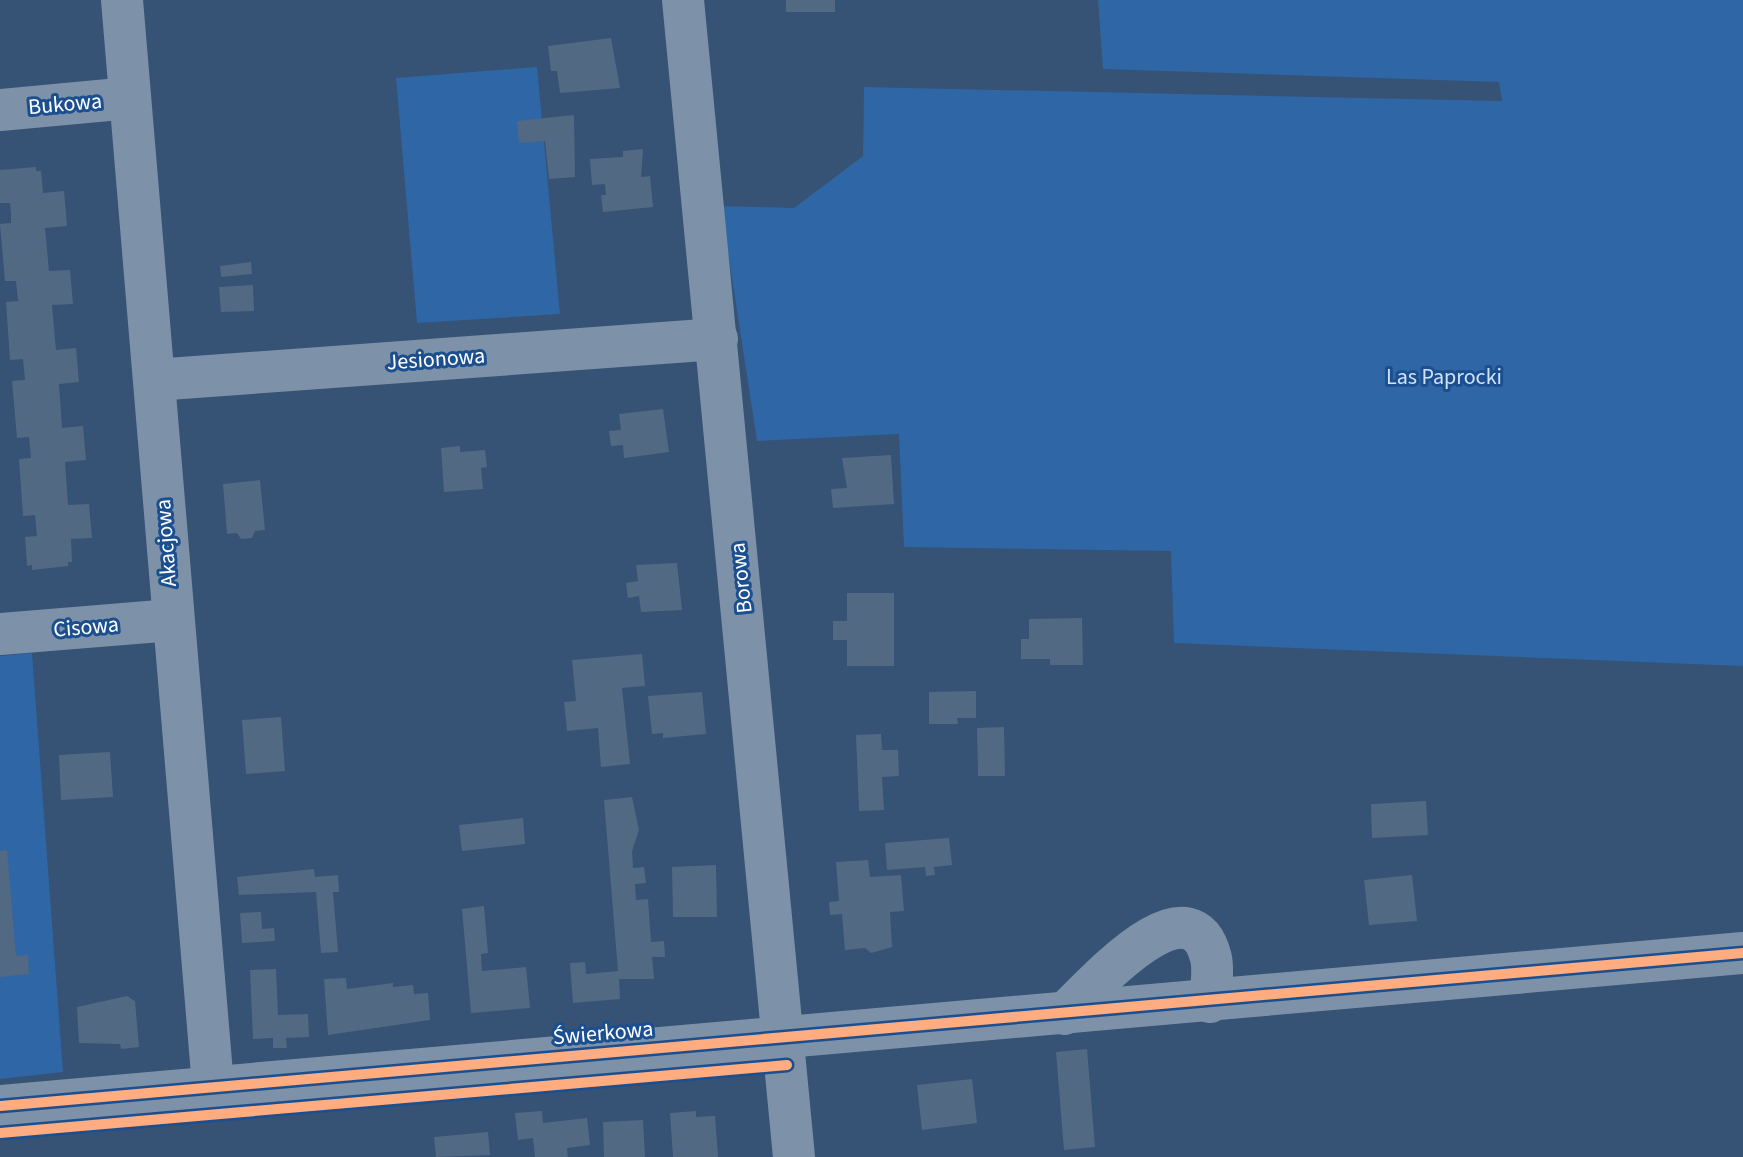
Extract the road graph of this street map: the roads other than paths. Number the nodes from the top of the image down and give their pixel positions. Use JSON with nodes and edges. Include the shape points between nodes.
{"nodes":[{"id":1,"x":122,"y":0,"type":"edge"},
{"id":2,"x":683,"y":0,"type":"edge"},
{"id":3,"x":130,"y":98,"type":"junction"},
{"id":4,"x":0,"y":110,"type":"edge"},
{"id":5,"x":717,"y":339,"type":"junction"},
{"id":6,"x":154,"y":380,"type":"junction"},
{"id":7,"x":172,"y":620,"type":"junction"},
{"id":8,"x":0,"y":634,"type":"edge"},
{"id":9,"x":1743,"y":953,"type":"edge"},
{"id":10,"x":1210,"y":1002,"type":"junction"},
{"id":11,"x":1064,"y":1014,"type":"junction"},
{"id":12,"x":785,"y":1038,"type":"junction"},
{"id":13,"x":213,"y":1086,"type":"junction"},
{"id":14,"x":0,"y":1106,"type":"edge"},
{"id":15,"x":794,"y":1157,"type":"edge"}],
"edges":[{"from":1,"to":3,"type":"street","name":"Akacjowa"},
{"from":2,"to":5,"type":"street","name":"Borowa"},
{"from":3,"to":4,"type":"street","name":"Bukowa"},
{"from":3,"to":6,"type":"street","name":"Akacjowa"},
{"from":5,"to":6,"type":"street","name":"Jesionowa"},
{"from":5,"to":12,"type":"street","name":"Borowa"},
{"from":6,"to":7,"type":"street","name":"Akacjowa"},
{"from":7,"to":8,"type":"street","name":"Cisowa"},
{"from":7,"to":13,"type":"street","name":"Akacjowa"},
{"from":9,"to":10,"type":"street","name":"Świerkowa"},
{"from":10,"to":11,"type":"street","name":"Świerkowa"},
{"from":10,"to":11,"type":"street","via":[[1212,961],[1204,940],[1189,928],[1169,928],[1143,940]]},
{"from":11,"to":12,"type":"street","name":"Świerkowa"},
{"from":12,"to":13,"type":"street","name":"Świerkowa"},
{"from":12,"to":15,"type":"street","name":"Borowa"},
{"from":13,"to":14,"type":"street","name":"Świerkowa"}]}
